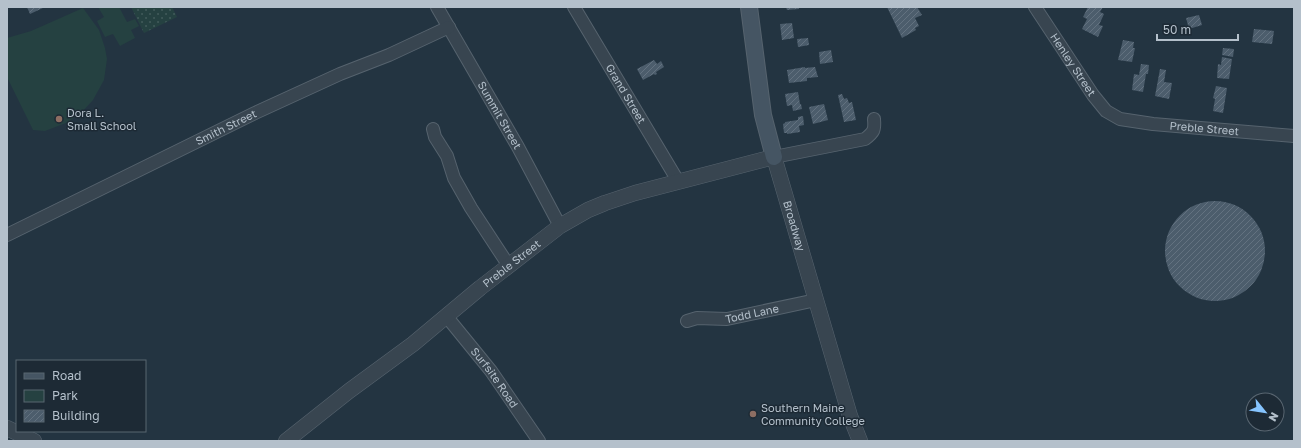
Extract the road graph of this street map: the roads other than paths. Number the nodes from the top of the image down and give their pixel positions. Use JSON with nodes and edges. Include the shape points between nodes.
{"nodes":[{"id":1,"x":437,"y":7,"type":"edge"},
{"id":2,"x":574,"y":7,"type":"edge"},
{"id":3,"x":749,"y":7,"type":"edge"},
{"id":4,"x":1035,"y":7,"type":"edge"},
{"id":5,"x":449,"y":27,"type":"junction"},
{"id":6,"x":1116,"y":117,"type":"joint"},
{"id":7,"x":874,"y":119,"type":"dead end"},
{"id":8,"x":433,"y":129,"type":"dead end"},
{"id":9,"x":1294,"y":136,"type":"edge"},
{"id":10,"x":774,"y":157,"type":"junction"},
{"id":11,"x":678,"y":181,"type":"junction"},
{"id":12,"x":560,"y":226,"type":"junction"},
{"id":13,"x":7,"y":235,"type":"edge"},
{"id":14,"x":509,"y":266,"type":"junction"},
{"id":15,"x":816,"y":300,"type":"junction"},
{"id":16,"x":447,"y":317,"type":"junction"},
{"id":17,"x":687,"y":321,"type":"dead end"},
{"id":18,"x":7,"y":428,"type":"edge"},
{"id":19,"x":34,"y":441,"type":"edge"},
{"id":20,"x":286,"y":441,"type":"edge"},
{"id":21,"x":539,"y":441,"type":"edge"},
{"id":22,"x":860,"y":441,"type":"edge"}],
"edges":[{"from":1,"to":5,"type":"street","name":"Summit Street"},
{"from":2,"to":11,"type":"street","name":"Grand Street"},
{"from":3,"to":10,"type":"main road","name":"Broadway","via":[[763,114]]},
{"from":4,"to":6,"type":"street","name":"Henley Street","via":[[1093,95],[1106,111]]},
{"from":5,"to":12,"type":"street","name":"Summit Street"},
{"from":5,"to":13,"type":"street","name":"Smith Street","via":[[255,113]]},
{"from":6,"to":9,"type":"street","name":"Preble Street","via":[[1132,122]]},
{"from":7,"to":10,"type":"street","via":[[875,129],[865,139]]},
{"from":8,"to":14,"type":"street","via":[[447,156],[454,178]]},
{"from":10,"to":11,"type":"street","name":"Preble Street"},
{"from":10,"to":15,"type":"street","name":"Broadway"},
{"from":11,"to":12,"type":"street","name":"Preble Street","via":[[605,203]]},
{"from":12,"to":14,"type":"street","name":"Preble Street"},
{"from":14,"to":16,"type":"street","name":"Preble Street"},
{"from":15,"to":17,"type":"street","name":"Todd Lane","via":[[727,319],[697,318]]},
{"from":15,"to":22,"type":"street","name":"Broadway","via":[[850,416]]},
{"from":16,"to":20,"type":"street","name":"Preble Street"},
{"from":16,"to":21,"type":"street","name":"Surfsite Road"},
{"from":18,"to":19,"type":"street"}]}
